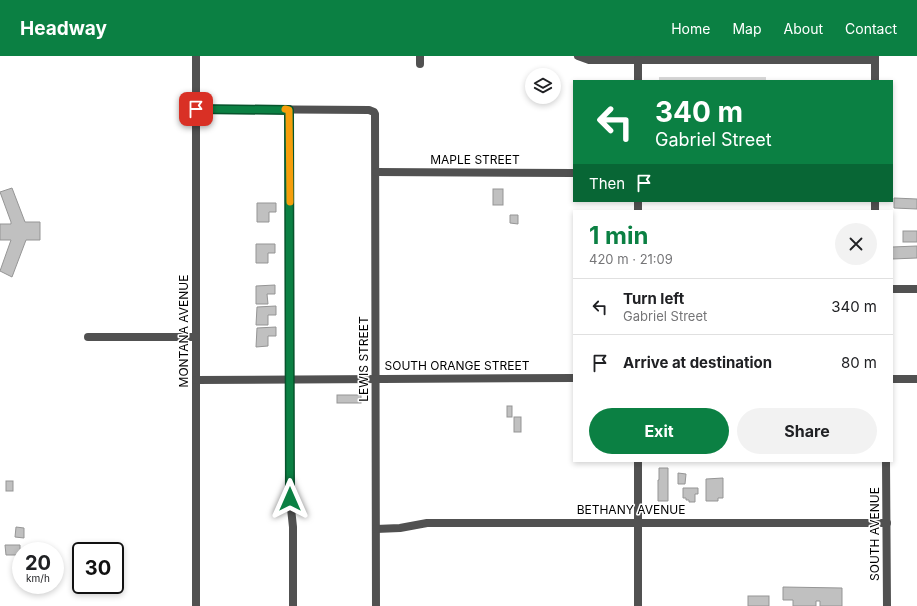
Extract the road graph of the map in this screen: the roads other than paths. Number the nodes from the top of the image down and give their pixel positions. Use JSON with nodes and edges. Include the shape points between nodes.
{"nodes":[{"id":1,"x":196,"y":56,"type":"edge"},
{"id":2,"x":578,"y":56,"type":"edge"},
{"id":3,"x":725,"y":58,"type":"edge"},
{"id":4,"x":875,"y":58,"type":"edge"},
{"id":5,"x":638,"y":60,"type":"junction"},
{"id":6,"x":638,"y":80,"type":"edge"},
{"id":7,"x":875,"y":80,"type":"edge"},
{"id":8,"x":196,"y":109,"type":"junction"},
{"id":9,"x":289,"y":110,"type":"junction"},
{"id":10,"x":376,"y":172,"type":"junction"},
{"id":11,"x":573,"y":173,"type":"edge"},
{"id":12,"x":893,"y":289,"type":"edge"},
{"id":13,"x":917,"y":289,"type":"edge"},
{"id":14,"x":88,"y":337,"type":"dead end"},
{"id":15,"x":196,"y":337,"type":"junction"},
{"id":16,"x":376,"y":378,"type":"junction"},
{"id":17,"x":573,"y":378,"type":"edge"},
{"id":18,"x":290,"y":379,"type":"junction"},
{"id":19,"x":893,"y":379,"type":"edge"},
{"id":20,"x":917,"y":379,"type":"edge"},
{"id":21,"x":196,"y":380,"type":"junction"},
{"id":22,"x":638,"y":462,"type":"edge"},
{"id":23,"x":886,"y":462,"type":"edge"},
{"id":24,"x":638,"y":522,"type":"junction"},
{"id":25,"x":887,"y":523,"type":"junction"},
{"id":26,"x":376,"y":529,"type":"junction"},
{"id":27,"x":196,"y":606,"type":"edge"},
{"id":28,"x":293,"y":606,"type":"edge"},
{"id":29,"x":376,"y":606,"type":"edge"},
{"id":30,"x":638,"y":606,"type":"edge"},
{"id":31,"x":887,"y":606,"type":"edge"}],
"edges":[{"from":1,"to":8,"type":"street","name":"MONTANA AVENUE"},
{"from":2,"to":5,"type":"street","via":[[589,60]]},
{"from":3,"to":4,"type":"street"},
{"from":3,"to":5,"type":"street"},
{"from":4,"to":7,"type":"street"},
{"from":5,"to":6,"type":"street"},
{"from":8,"to":9,"type":"street"},
{"from":8,"to":15,"type":"street","name":"MONTANA AVENUE"},
{"from":9,"to":10,"type":"street","name":"LEWIS STREET","via":[[374,112]]},
{"from":9,"to":18,"type":"street"},
{"from":10,"to":11,"type":"street","name":"MAPLE STREET"},
{"from":10,"to":16,"type":"street","name":"LEWIS STREET"},
{"from":12,"to":13,"type":"street"},
{"from":14,"to":15,"type":"street"},
{"from":15,"to":21,"type":"street","name":"MONTANA AVENUE"},
{"from":16,"to":17,"type":"street","name":"SOUTH ORANGE STREET"},
{"from":16,"to":18,"type":"street","name":"SOUTH ORANGE STREET"},
{"from":16,"to":26,"type":"street","name":"LEWIS STREET"},
{"from":18,"to":21,"type":"street","name":"SOUTH ORANGE STREET"},
{"from":18,"to":28,"type":"street"},
{"from":19,"to":20,"type":"street"},
{"from":21,"to":27,"type":"street","name":"MONTANA AVENUE"},
{"from":22,"to":24,"type":"street"},
{"from":23,"to":25,"type":"street","name":"SOUTH AVENUE"},
{"from":24,"to":25,"type":"street","name":"BETHANY AVENUE"},
{"from":24,"to":26,"type":"street","name":"BETHANY AVENUE","via":[[427,523]]},
{"from":24,"to":30,"type":"street"},
{"from":25,"to":31,"type":"street","name":"SOUTH AVENUE"},
{"from":26,"to":29,"type":"street","name":"LEWIS STREET"}]}
